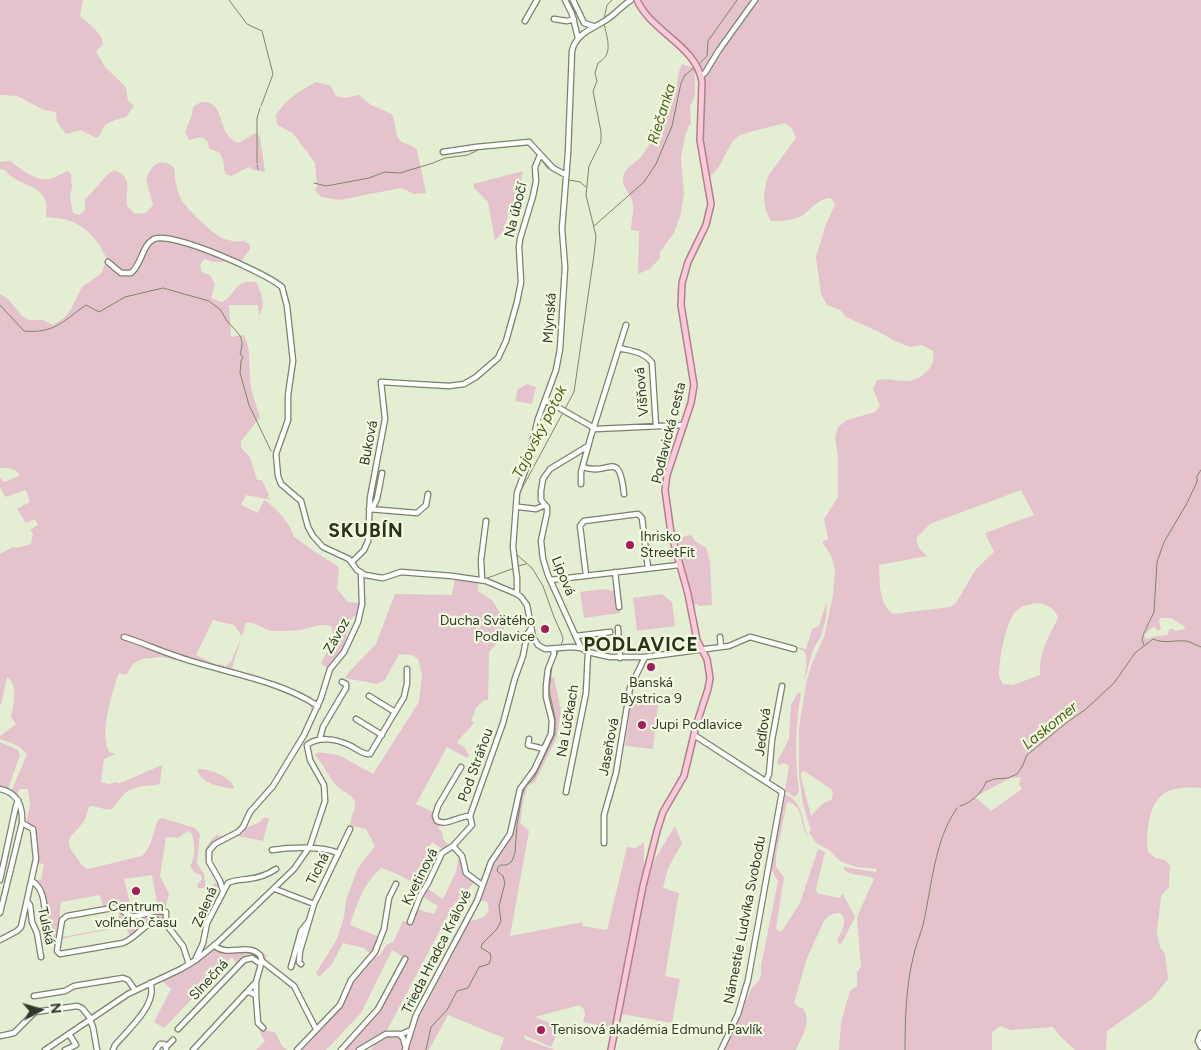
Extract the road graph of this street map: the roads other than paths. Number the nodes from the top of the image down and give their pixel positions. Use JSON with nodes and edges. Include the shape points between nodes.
{"nodes":[{"id":1,"x":537,"y":0,"type":"edge"},
{"id":2,"x":565,"y":0,"type":"edge"},
{"id":3,"x":573,"y":0,"type":"edge"},
{"id":4,"x":631,"y":0,"type":"edge"},
{"id":5,"x":636,"y":0,"type":"edge"},
{"id":6,"x":755,"y":0,"type":"edge"},
{"id":7,"x":554,"y":19,"type":"dead end"},
{"id":8,"x":574,"y":19,"type":"junction"},
{"id":9,"x":525,"y":21,"type":"dead end"},
{"id":10,"x":593,"y":26,"type":"junction"},
{"id":11,"x":578,"y":38,"type":"junction"},
{"id":12,"x":701,"y":76,"type":"junction"},
{"id":13,"x":443,"y":152,"type":"dead end"},
{"id":14,"x":539,"y":156,"type":"junction"},
{"id":15,"x":566,"y":175,"type":"junction"},
{"id":16,"x":108,"y":262,"type":"dead end"},
{"id":17,"x":626,"y":325,"type":"dead end"},
{"id":18,"x":619,"y":348,"type":"junction"},
{"id":19,"x":381,"y":382,"type":"joint"},
{"id":20,"x":545,"y":400,"type":"junction"},
{"id":21,"x":683,"y":425,"type":"junction"},
{"id":22,"x":656,"y":426,"type":"junction"},
{"id":23,"x":593,"y":428,"type":"junction"},
{"id":24,"x":588,"y":446,"type":"junction"},
{"id":25,"x":583,"y":467,"type":"junction"},
{"id":26,"x":382,"y":473,"type":"dead end"},
{"id":27,"x":581,"y":484,"type":"dead end"},
{"id":28,"x":428,"y":494,"type":"dead end"},
{"id":29,"x":624,"y":494,"type":"dead end"},
{"id":30,"x":545,"y":506,"type":"junction"},
{"id":31,"x":519,"y":507,"type":"dead end"},
{"id":32,"x":370,"y":509,"type":"junction"},
{"id":33,"x":486,"y":521,"type":"dead end"},
{"id":34,"x":352,"y":562,"type":"junction"},
{"id":35,"x":680,"y":565,"type":"junction"},
{"id":36,"x":648,"y":568,"type":"junction"},
{"id":37,"x":615,"y":572,"type":"junction"},
{"id":38,"x":361,"y":574,"type":"junction"},
{"id":39,"x":586,"y":575,"type":"junction"},
{"id":40,"x":482,"y":580,"type":"junction"},
{"id":41,"x":550,"y":580,"type":"junction"},
{"id":42,"x":518,"y":594,"type":"junction"},
{"id":43,"x":619,"y":607,"type":"dead end"},
{"id":44,"x":618,"y":628,"type":"dead end"},
{"id":45,"x":530,"y":630,"type":"junction"},
{"id":46,"x":610,"y":632,"type":"dead end"},
{"id":47,"x":576,"y":636,"type":"junction"},
{"id":48,"x":124,"y":637,"type":"dead end"},
{"id":49,"x":720,"y":637,"type":"dead end"},
{"id":50,"x":721,"y":647,"type":"junction"},
{"id":51,"x":555,"y":648,"type":"junction"},
{"id":52,"x":581,"y":648,"type":"junction"},
{"id":53,"x":702,"y":649,"type":"junction"},
{"id":54,"x":794,"y":649,"type":"dead end"},
{"id":55,"x":588,"y":652,"type":"junction"},
{"id":56,"x":645,"y":657,"type":"junction"},
{"id":57,"x":620,"y":658,"type":"junction"},
{"id":58,"x":407,"y":669,"type":"dead end"},
{"id":59,"x":342,"y":682,"type":"dead end"},
{"id":60,"x":782,"y":686,"type":"dead end"},
{"id":61,"x":369,"y":696,"type":"dead end"},
{"id":62,"x":318,"y":706,"type":"junction"},
{"id":63,"x":396,"y":712,"type":"junction"},
{"id":64,"x":356,"y":719,"type":"dead end"},
{"id":65,"x":382,"y":734,"type":"junction"},
{"id":66,"x":694,"y":735,"type":"junction"},
{"id":67,"x":320,"y":738,"type":"junction"},
{"id":68,"x":529,"y":739,"type":"dead end"},
{"id":69,"x":544,"y":748,"type":"junction"},
{"id":70,"x":461,"y":767,"type":"dead end"},
{"id":71,"x":766,"y":781,"type":"junction"},
{"id":72,"x":0,"y":789,"type":"edge"},
{"id":73,"x":9,"y":792,"type":"junction"},
{"id":74,"x":566,"y":792,"type":"dead end"},
{"id":75,"x":782,"y":792,"type":"joint"},
{"id":76,"x":18,"y":800,"type":"junction"},
{"id":77,"x":16,"y":806,"type":"junction"},
{"id":78,"x":470,"y":816,"type":"junction"},
{"id":79,"x":14,"y":817,"type":"junction"},
{"id":80,"x":22,"y":820,"type":"junction"},
{"id":81,"x":350,"y":829,"type":"dead end"},
{"id":82,"x":604,"y":843,"type":"dead end"},
{"id":83,"x":453,"y":846,"type":"junction"},
{"id":84,"x":309,"y":849,"type":"junction"},
{"id":85,"x":272,"y":850,"type":"dead end"},
{"id":86,"x":338,"y":853,"type":"junction"},
{"id":87,"x":276,"y":869,"type":"dead end"},
{"id":88,"x":0,"y":880,"type":"edge"},
{"id":89,"x":32,"y":881,"type":"junction"},
{"id":90,"x":396,"y":884,"type":"dead end"},
{"id":91,"x":482,"y":885,"type":"junction"},
{"id":92,"x":275,"y":889,"type":"junction"},
{"id":93,"x":223,"y":892,"type":"junction"},
{"id":94,"x":27,"y":901,"type":"junction"},
{"id":95,"x":314,"y":904,"type":"junction"},
{"id":96,"x":0,"y":913,"type":"edge"},
{"id":97,"x":310,"y":920,"type":"junction"},
{"id":98,"x":410,"y":922,"type":"dead end"},
{"id":99,"x":46,"y":924,"type":"dead end"},
{"id":100,"x":166,"y":924,"type":"junction"},
{"id":101,"x":0,"y":940,"type":"edge"},
{"id":102,"x":214,"y":945,"type":"junction"},
{"id":103,"x":41,"y":957,"type":"dead end"},
{"id":104,"x":405,"y":959,"type":"dead end"},
{"id":105,"x":196,"y":960,"type":"junction"},
{"id":106,"x":261,"y":963,"type":"junction"},
{"id":107,"x":189,"y":964,"type":"junction"},
{"id":108,"x":301,"y":964,"type":"dead end"},
{"id":109,"x":291,"y":966,"type":"dead end"},
{"id":110,"x":256,"y":982,"type":"junction"},
{"id":111,"x":150,"y":983,"type":"junction"},
{"id":112,"x":135,"y":990,"type":"junction"},
{"id":113,"x":248,"y":992,"type":"junction"},
{"id":114,"x":34,"y":996,"type":"dead end"},
{"id":115,"x":256,"y":996,"type":"junction"},
{"id":116,"x":91,"y":1019,"type":"junction"},
{"id":117,"x":263,"y":1028,"type":"dead end"},
{"id":118,"x":178,"y":1029,"type":"dead end"},
{"id":119,"x":316,"y":1030,"type":"junction"},
{"id":120,"x":411,"y":1030,"type":"junction"},
{"id":121,"x":1201,"y":1033,"type":"edge"},
{"id":122,"x":69,"y":1034,"type":"junction"},
{"id":123,"x":399,"y":1034,"type":"junction"},
{"id":124,"x":0,"y":1036,"type":"edge"},
{"id":125,"x":173,"y":1040,"type":"dead end"},
{"id":126,"x":166,"y":1048,"type":"edge"},
{"id":127,"x":1201,"y":1048,"type":"edge"},
{"id":128,"x":46,"y":1050,"type":"edge"},
{"id":129,"x":65,"y":1050,"type":"edge"},
{"id":130,"x":97,"y":1050,"type":"edge"},
{"id":131,"x":113,"y":1050,"type":"edge"},
{"id":132,"x":156,"y":1050,"type":"edge"},
{"id":133,"x":193,"y":1050,"type":"edge"},
{"id":134,"x":297,"y":1050,"type":"edge"},
{"id":135,"x":341,"y":1050,"type":"edge"},
{"id":136,"x":359,"y":1050,"type":"edge"},
{"id":137,"x":406,"y":1050,"type":"edge"},
{"id":138,"x":611,"y":1050,"type":"edge"},
{"id":139,"x":721,"y":1050,"type":"edge"}],
"edges":[{"from":1,"to":9,"type":"street"},
{"from":2,"to":8,"type":"street","name":"Mlynská"},
{"from":3,"to":10,"type":"street","via":[[584,23]]},
{"from":4,"to":10,"type":"street"},
{"from":5,"to":12,"type":"main road","name":"Podlavická cesta","via":[[650,20],[682,49]]},
{"from":6,"to":12,"type":"street"},
{"from":7,"to":8,"type":"street"},
{"from":8,"to":11,"type":"street","name":"Mlynská"},
{"from":10,"to":11,"type":"street"},
{"from":11,"to":15,"type":"street","name":"Mlynská","via":[[572,51]]},
{"from":12,"to":21,"type":"main road","name":"Podlavická cesta","via":[[700,140],[711,204],[681,289],[694,380]]},
{"from":13,"to":14,"type":"street","via":[[527,142]]},
{"from":14,"to":15,"type":"street"},
{"from":14,"to":19,"type":"street","name":"Na úbočí","via":[[533,196],[520,239],[521,282],[517,302],[498,358],[464,384]]},
{"from":15,"to":20,"type":"street","name":"Mlynská","via":[[560,349]]},
{"from":16,"to":34,"type":"street","via":[[121,273],[131,273],[147,245],[155,238],[163,237],[225,257],[282,286],[292,355],[288,420],[276,454],[279,481],[301,501],[306,524],[319,543]]},
{"from":17,"to":18,"type":"street"},
{"from":18,"to":22,"type":"street","name":"Višňová","via":[[641,354],[652,362]]},
{"from":18,"to":23,"type":"street"},
{"from":19,"to":32,"type":"street","name":"Buková","via":[[385,419]]},
{"from":20,"to":23,"type":"street"},
{"from":20,"to":42,"type":"street","name":"Mlynská","via":[[517,493],[512,546]]},
{"from":21,"to":22,"type":"street"},
{"from":21,"to":35,"type":"main road","name":"Podlavická cesta","via":[[665,490],[668,521]]},
{"from":22,"to":23,"type":"street"},
{"from":23,"to":24,"type":"street"},
{"from":24,"to":25,"type":"street"},
{"from":24,"to":30,"type":"street","name":"Lipová","via":[[544,475],[541,500]]},
{"from":25,"to":27,"type":"street"},
{"from":25,"to":29,"type":"street","via":[[618,469]]},
{"from":26,"to":32,"type":"street","name":"Buková","via":[[377,499]]},
{"from":28,"to":32,"type":"street","via":[[426,505],[417,513]]},
{"from":30,"to":31,"type":"street","via":[[536,509]]},
{"from":30,"to":41,"type":"street","name":"Lipová","via":[[547,518],[540,544]]},
{"from":32,"to":34,"type":"street","name":"Buková","via":[[367,545]]},
{"from":33,"to":40,"type":"street"},
{"from":34,"to":38,"type":"street"},
{"from":35,"to":36,"type":"street"},
{"from":35,"to":53,"type":"main road","name":"Podlavická cesta"},
{"from":36,"to":37,"type":"street"},
{"from":36,"to":39,"type":"street","via":[[642,518],[638,514],[629,515],[582,522]]},
{"from":37,"to":39,"type":"street"},
{"from":37,"to":43,"type":"street"},
{"from":38,"to":40,"type":"street","via":[[384,578],[401,572]]},
{"from":38,"to":62,"type":"street","name":"Závoz","via":[[360,617],[344,652],[330,669]]},
{"from":39,"to":41,"type":"street"},
{"from":40,"to":42,"type":"street"},
{"from":41,"to":47,"type":"street","name":"Lipová"},
{"from":42,"to":45,"type":"street","via":[[527,605]]},
{"from":44,"to":57,"type":"street"},
{"from":45,"to":51,"type":"street","via":[[538,645],[545,649]]},
{"from":45,"to":78,"type":"street","name":"Pod Stráňou","via":[[503,724]]},
{"from":46,"to":47,"type":"street"},
{"from":47,"to":52,"type":"street","name":"Lipová"},
{"from":48,"to":62,"type":"street","via":[[272,686]]},
{"from":49,"to":50,"type":"street"},
{"from":50,"to":53,"type":"street"},
{"from":50,"to":54,"type":"street","via":[[750,637]]},
{"from":51,"to":52,"type":"street"},
{"from":51,"to":69,"type":"street","name":"Trieda Hradca Králové","via":[[546,686],[552,728]]},
{"from":52,"to":55,"type":"street"},
{"from":53,"to":56,"type":"street"},
{"from":53,"to":66,"type":"main road","name":"Podlavická cesta","via":[[710,678]]},
{"from":55,"to":57,"type":"street"},
{"from":55,"to":74,"type":"street","name":"Na Lúčkach","via":[[586,693]]},
{"from":56,"to":57,"type":"street"},
{"from":56,"to":82,"type":"street","name":"Jaseňová","via":[[630,688],[618,764],[604,815]]},
{"from":58,"to":63,"type":"street","via":[[407,690]]},
{"from":59,"to":67,"type":"street","via":[[346,688]]},
{"from":60,"to":71,"type":"street","name":"Jedľová"},
{"from":61,"to":63,"type":"street"},
{"from":62,"to":93,"type":"street","name":"Závoz","via":[[296,748],[269,791],[248,814],[243,827],[210,848],[209,862]]},
{"from":63,"to":65,"type":"street"},
{"from":64,"to":65,"type":"street"},
{"from":65,"to":67,"type":"street","via":[[368,755],[345,743]]},
{"from":66,"to":71,"type":"street","name":"Jedľová"},
{"from":66,"to":138,"type":"main road","name":"Podlavická cesta","via":[[684,776],[658,824]]},
{"from":67,"to":84,"type":"street","name":"Zelená","via":[[308,743],[307,748],[324,785],[325,795]]},
{"from":68,"to":69,"type":"street","via":[[528,745]]},
{"from":69,"to":91,"type":"street","name":"Trieda Hradca Králové","via":[[520,790],[512,829],[495,853]]},
{"from":70,"to":78,"type":"street","name":"Pod Stráňou","via":[[434,816],[444,823]]},
{"from":71,"to":75,"type":"street","name":"Jedľová"},
{"from":72,"to":73,"type":"street"},
{"from":73,"to":76,"type":"street"},
{"from":73,"to":77,"type":"street"},
{"from":75,"to":139,"type":"street","name":"Námestie Ludvíka Svobodu","via":[[748,980],[738,1014]]},
{"from":76,"to":77,"type":"street"},
{"from":76,"to":80,"type":"street","name":"Tulská"},
{"from":77,"to":79,"type":"street"},
{"from":78,"to":83,"type":"street","name":"Kvetinová","via":[[472,825]]},
{"from":79,"to":80,"type":"street"},
{"from":79,"to":88,"type":"street"},
{"from":80,"to":89,"type":"street","name":"Tulská","via":[[33,831],[37,855]]},
{"from":80,"to":96,"type":"street","name":"Tulská"},
{"from":81,"to":86,"type":"street","name":"Tichá"},
{"from":83,"to":91,"type":"street","name":"Kvetinová","via":[[462,856],[466,873]]},
{"from":83,"to":98,"type":"street","name":"Kvetinová","via":[[442,852]]},
{"from":84,"to":85,"type":"street"},
{"from":84,"to":86,"type":"street"},
{"from":84,"to":92,"type":"street","name":"Zelená"},
{"from":86,"to":95,"type":"street","name":"Tichá"},
{"from":87,"to":93,"type":"street","name":"Zelená","via":[[255,878],[230,881]]},
{"from":89,"to":94,"type":"street","name":"Tulská"},
{"from":89,"to":99,"type":"street","name":"Tulská","via":[[42,892]]},
{"from":90,"to":119,"type":"street","via":[[388,898],[384,929],[375,952],[351,980],[342,1002]]},
{"from":91,"to":120,"type":"street","name":"Trieda Hradca Králové","via":[[477,901]]},
{"from":92,"to":95,"type":"street"},
{"from":92,"to":102,"type":"street","name":"Zelená"},
{"from":93,"to":105,"type":"street","name":"Zelená","via":[[207,923]]},
{"from":94,"to":101,"type":"street","name":"Tulská","via":[[21,927]]},
{"from":94,"to":103,"type":"street","name":"Tulská"},
{"from":95,"to":97,"type":"street","name":"Tichá"},
{"from":97,"to":108,"type":"street","name":"Tichá","via":[[300,951]]},
{"from":97,"to":109,"type":"street","name":"Tichá","via":[[301,929]]},
{"from":100,"to":100,"type":"street","via":[[154,921],[130,940],[116,945],[60,954],[57,951],[62,920],[67,916],[118,907],[133,917],[161,910],[166,912]]},
{"from":100,"to":107,"type":"street","via":[[185,949]]},
{"from":102,"to":105,"type":"street","name":"Zelená"},
{"from":102,"to":106,"type":"street","name":"Slnečná","via":[[222,951],[251,949],[260,955]]},
{"from":104,"to":135,"type":"street","via":[[378,1009]]},
{"from":105,"to":107,"type":"street","name":"Zelená"},
{"from":106,"to":110,"type":"street"},
{"from":106,"to":118,"type":"street","name":"Slnečná","via":[[252,958],[244,960]]},
{"from":106,"to":119,"type":"street","via":[[294,986]]},
{"from":107,"to":111,"type":"street","name":"Zelená"},
{"from":110,"to":113,"type":"street"},
{"from":110,"to":115,"type":"street"},
{"from":111,"to":112,"type":"street","name":"Zelená"},
{"from":111,"to":131,"type":"street","via":[[152,990],[147,1007]]},
{"from":112,"to":114,"type":"street","via":[[123,978]]},
{"from":112,"to":116,"type":"street","name":"Zelená"},
{"from":113,"to":115,"type":"street"},
{"from":113,"to":133,"type":"street"},
{"from":115,"to":117,"type":"street","via":[[258,1023]]},
{"from":116,"to":122,"type":"street","name":"Zelená"},
{"from":116,"to":124,"type":"street","via":[[76,1006],[35,1012],[14,1033]]},
{"from":116,"to":130,"type":"street"},
{"from":119,"to":134,"type":"street"},
{"from":120,"to":123,"type":"street"},
{"from":120,"to":137,"type":"street","name":"Trieda Hradca Králové"},
{"from":121,"to":127,"type":"street","via":[[1198,1041]]},
{"from":122,"to":128,"type":"street","name":"Zelená"},
{"from":122,"to":129,"type":"street","via":[[76,1045]]},
{"from":123,"to":136,"type":"street","via":[[387,1034]]},
{"from":123,"to":137,"type":"street"},
{"from":125,"to":126,"type":"street"},
{"from":126,"to":132,"type":"street","via":[[160,1044]]}]}
